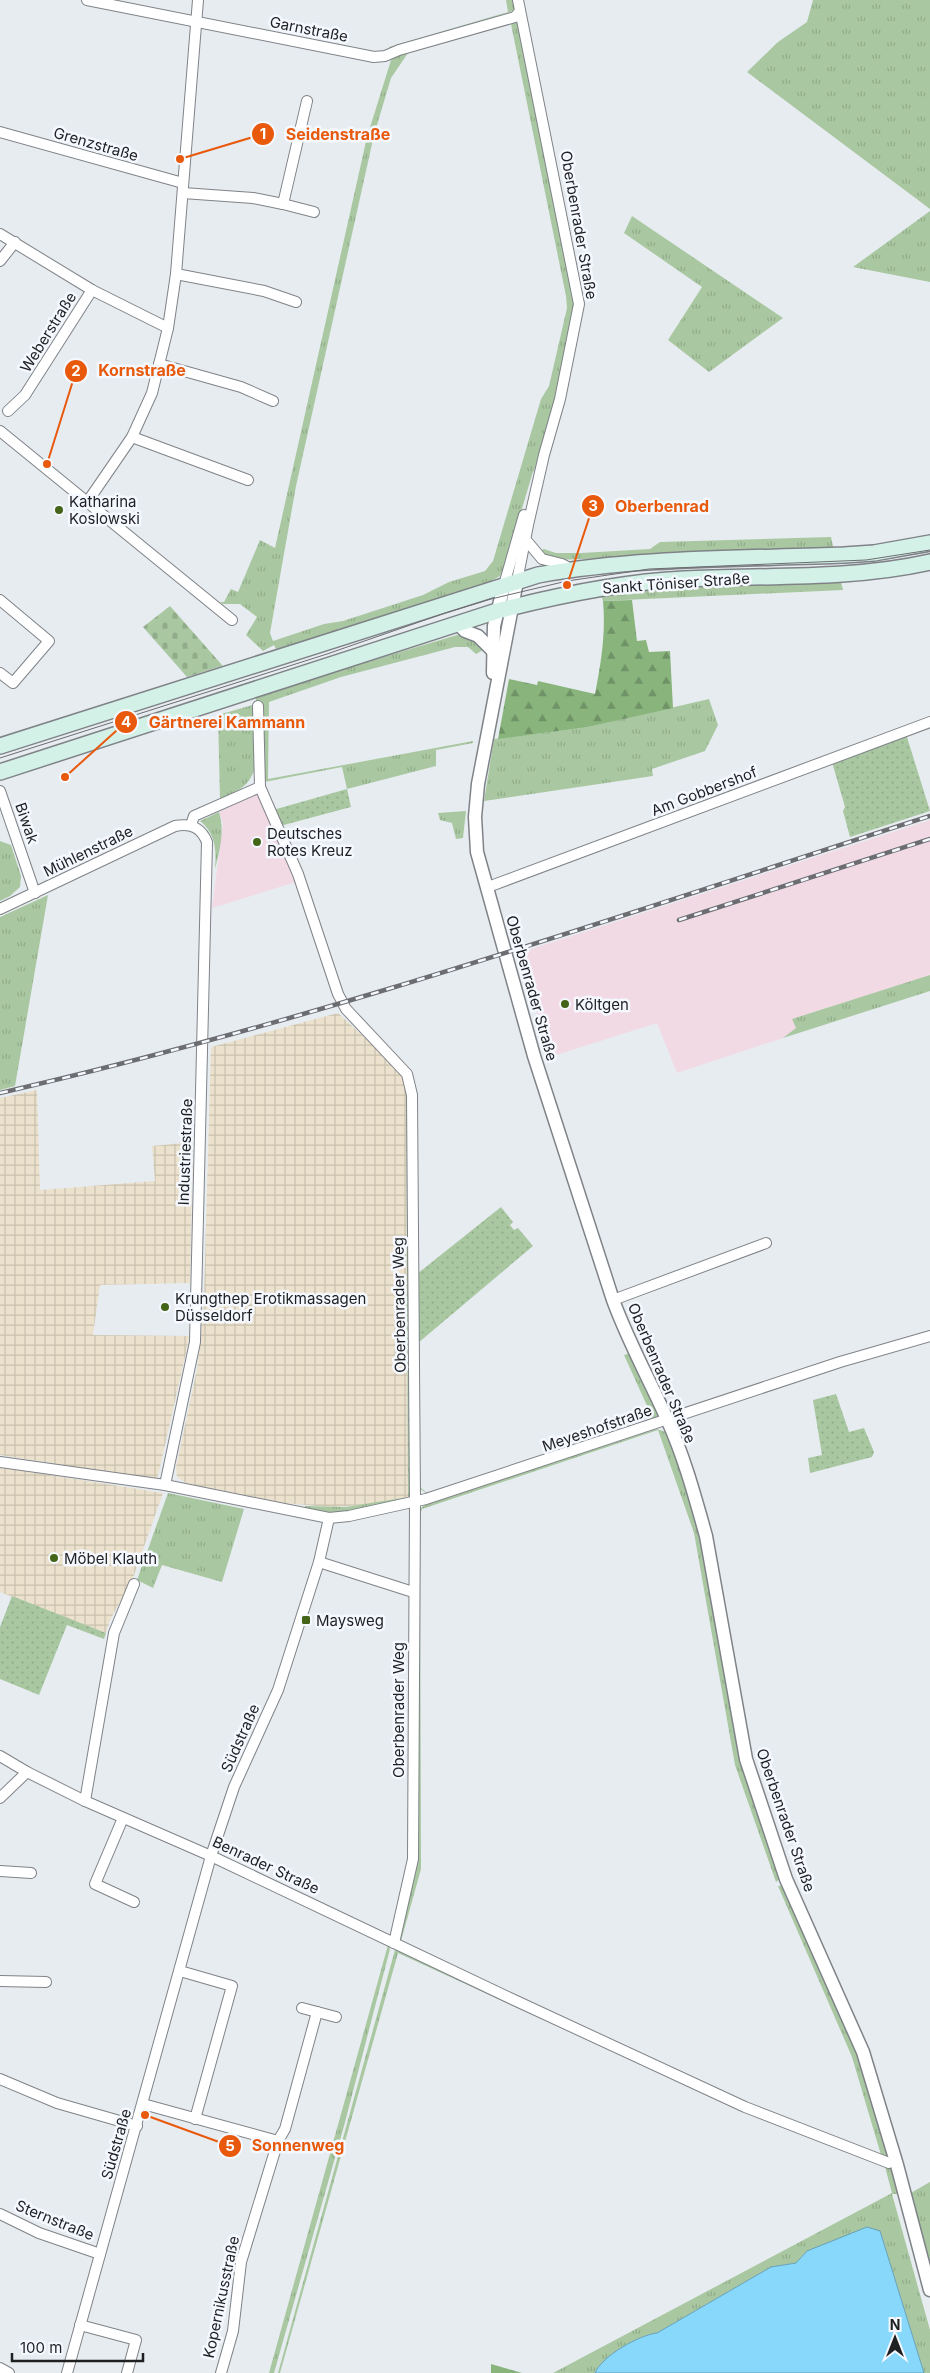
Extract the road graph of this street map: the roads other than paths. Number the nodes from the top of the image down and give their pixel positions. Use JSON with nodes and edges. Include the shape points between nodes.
{"nodes":[{"id":1,"x":87,"y":0,"type":"edge"},
{"id":2,"x":198,"y":0,"type":"edge"},
{"id":3,"x":518,"y":0,"type":"edge"},
{"id":4,"x":520,"y":11,"type":"junction"},
{"id":5,"x":196,"y":22,"type":"junction"},
{"id":6,"x":307,"y":101,"type":"dead end"},
{"id":7,"x":0,"y":132,"type":"edge"},
{"id":8,"x":183,"y":188,"type":"junction"},
{"id":9,"x":283,"y":204,"type":"junction"},
{"id":10,"x":314,"y":212,"type":"dead end"},
{"id":11,"x":0,"y":234,"type":"edge"},
{"id":12,"x":14,"y":242,"type":"junction"},
{"id":13,"x":0,"y":261,"type":"edge"},
{"id":14,"x":176,"y":274,"type":"junction"},
{"id":15,"x":92,"y":290,"type":"junction"},
{"id":16,"x":296,"y":302,"type":"dead end"},
{"id":17,"x":168,"y":328,"type":"junction"},
{"id":18,"x":159,"y":364,"type":"junction"},
{"id":19,"x":273,"y":401,"type":"dead end"},
{"id":20,"x":8,"y":411,"type":"dead end"},
{"id":21,"x":0,"y":432,"type":"edge"},
{"id":22,"x":132,"y":438,"type":"junction"},
{"id":23,"x":544,"y":455,"type":"junction"},
{"id":24,"x":248,"y":480,"type":"dead end"},
{"id":25,"x":88,"y":501,"type":"junction"},
{"id":26,"x":526,"y":540,"type":"junction"},
{"id":27,"x":930,"y":543,"type":"edge"},
{"id":28,"x":930,"y":562,"type":"edge"},
{"id":29,"x":571,"y":569,"type":"junction"},
{"id":30,"x":511,"y":583,"type":"junction"},
{"id":31,"x":0,"y":600,"type":"edge"},
{"id":32,"x":504,"y":609,"type":"junction"},
{"id":33,"x":232,"y":620,"type":"dead end"},
{"id":34,"x":458,"y":624,"type":"junction"},
{"id":35,"x":494,"y":652,"type":"junction"},
{"id":36,"x":0,"y":673,"type":"edge"},
{"id":37,"x":258,"y":706,"type":"dead end"},
{"id":38,"x":492,"y":707,"type":"junction"},
{"id":39,"x":930,"y":722,"type":"edge"},
{"id":40,"x":0,"y":746,"type":"edge"},
{"id":41,"x":0,"y":772,"type":"edge"},
{"id":42,"x":260,"y":787,"type":"junction"},
{"id":43,"x":0,"y":791,"type":"edge"},
{"id":44,"x":191,"y":825,"type":"junction"},
{"id":45,"x":488,"y":887,"type":"junction"},
{"id":46,"x":35,"y":893,"type":"junction"},
{"id":47,"x":0,"y":909,"type":"edge"},
{"id":48,"x":766,"y":1243,"type":"dead end"},
{"id":49,"x":612,"y":1300,"type":"junction"},
{"id":50,"x":930,"y":1336,"type":"edge"},
{"id":51,"x":668,"y":1420,"type":"junction"},
{"id":52,"x":0,"y":1462,"type":"edge"},
{"id":53,"x":165,"y":1485,"type":"junction"},
{"id":54,"x":411,"y":1502,"type":"junction"},
{"id":55,"x":329,"y":1518,"type":"junction"},
{"id":56,"x":319,"y":1562,"type":"junction"},
{"id":57,"x":134,"y":1584,"type":"dead end"},
{"id":58,"x":411,"y":1591,"type":"junction"},
{"id":59,"x":0,"y":1756,"type":"edge"},
{"id":60,"x":27,"y":1772,"type":"junction"},
{"id":61,"x":0,"y":1798,"type":"edge"},
{"id":62,"x":85,"y":1801,"type":"junction"},
{"id":63,"x":123,"y":1818,"type":"junction"},
{"id":64,"x":211,"y":1856,"type":"junction"},
{"id":65,"x":0,"y":1871,"type":"edge"},
{"id":66,"x":32,"y":1873,"type":"dead end"},
{"id":67,"x":134,"y":1902,"type":"dead end"},
{"id":68,"x":394,"y":1943,"type":"junction"},
{"id":69,"x":180,"y":1971,"type":"junction"},
{"id":70,"x":0,"y":1981,"type":"edge"},
{"id":71,"x":46,"y":1982,"type":"dead end"},
{"id":72,"x":302,"y":2008,"type":"dead end"},
{"id":73,"x":317,"y":2012,"type":"junction"},
{"id":74,"x":336,"y":2018,"type":"dead end"},
{"id":75,"x":0,"y":2079,"type":"edge"},
{"id":76,"x":143,"y":2104,"type":"junction"},
{"id":77,"x":195,"y":2119,"type":"junction"},
{"id":78,"x":137,"y":2126,"type":"junction"},
{"id":79,"x":278,"y":2141,"type":"junction"},
{"id":80,"x":889,"y":2163,"type":"dead end"},
{"id":81,"x":0,"y":2214,"type":"edge"},
{"id":82,"x":100,"y":2254,"type":"junction"},
{"id":83,"x":930,"y":2290,"type":"edge"},
{"id":84,"x":80,"y":2325,"type":"junction"},
{"id":85,"x":0,"y":2368,"type":"edge"},
{"id":86,"x":9,"y":2373,"type":"edge"},
{"id":87,"x":68,"y":2373,"type":"edge"},
{"id":88,"x":127,"y":2373,"type":"edge"},
{"id":89,"x":220,"y":2373,"type":"edge"}],
"edges":[{"from":1,"to":5,"type":"street","name":"Garnstraße"},
{"from":2,"to":5,"type":"street"},
{"from":3,"to":4,"type":"street","name":"Oberbenrader Straße"},
{"from":4,"to":5,"type":"street","name":"Garnstraße","via":[[515,17],[374,57]]},
{"from":4,"to":23,"type":"street","name":"Oberbenrader Straße","via":[[579,304],[560,400]]},
{"from":5,"to":8,"type":"street"},
{"from":6,"to":9,"type":"street"},
{"from":7,"to":8,"type":"street","name":"Grenzstraße"},
{"from":8,"to":9,"type":"street","name":"Grenzstraße"},
{"from":8,"to":14,"type":"street"},
{"from":9,"to":10,"type":"street","name":"Grenzstraße"},
{"from":11,"to":12,"type":"street","name":"Weberstraße"},
{"from":12,"to":13,"type":"street"},
{"from":12,"to":15,"type":"street","name":"Weberstraße"},
{"from":14,"to":16,"type":"street","via":[[264,290]]},
{"from":14,"to":17,"type":"street"},
{"from":15,"to":17,"type":"street","name":"Weberstraße"},
{"from":15,"to":20,"type":"street","name":"Weberstraße","via":[[25,395]]},
{"from":17,"to":18,"type":"street"},
{"from":18,"to":19,"type":"street","via":[[241,387]]},
{"from":18,"to":22,"type":"street","via":[[152,393]]},
{"from":21,"to":25,"type":"street"},
{"from":22,"to":24,"type":"street"},
{"from":22,"to":25,"type":"street"},
{"from":23,"to":26,"type":"street","name":"Oberbenrader Straße"},
{"from":23,"to":30,"type":"street","name":"Oberbenrader Straße","via":[[533,480]]},
{"from":25,"to":33,"type":"street"},
{"from":26,"to":29,"type":"street","via":[[542,559]]},
{"from":26,"to":30,"type":"street","name":"Oberbenrader Straße"},
{"from":27,"to":29,"type":"main road","name":"Sankt Töniser Straße","via":[[874,552],[643,561]]},
{"from":28,"to":32,"type":"main road","name":"Sankt Töniser Straße","via":[[847,573],[640,582]]},
{"from":29,"to":30,"type":"main road","name":"Sankt Töniser Straße"},
{"from":30,"to":32,"type":"street","name":"Oberbenrader Straße"},
{"from":30,"to":40,"type":"main road","name":"Sankt Töniser Straße"},
{"from":31,"to":36,"type":"street","via":[[49,641],[13,683]]},
{"from":32,"to":34,"type":"main road","name":"Sankt Töniser Straße"},
{"from":32,"to":35,"type":"street","name":"Oberbenrader Straße"},
{"from":32,"to":38,"type":"street","name":"Oberbenrader Straße"},
{"from":34,"to":35,"type":"street","via":[[464,631],[478,636]]},
{"from":34,"to":41,"type":"main road","name":"Sankt Töniser Straße"},
{"from":35,"to":38,"type":"street","name":"Oberbenrader Straße"},
{"from":37,"to":42,"type":"street","name":"Oberbenrader Weg"},
{"from":38,"to":45,"type":"street","name":"Oberbenrader Straße","via":[[474,817],[478,852]]},
{"from":39,"to":45,"type":"street","name":"Am Gobbershof"},
{"from":42,"to":44,"type":"street","via":[[194,816]]},
{"from":42,"to":54,"type":"street","name":"Oberbenrader Weg","via":[[298,874],[340,999],[410,1081]]},
{"from":43,"to":46,"type":"street","name":"Biwak"},
{"from":44,"to":46,"type":"street","name":"Mühlenstraße","via":[[175,826]]},
{"from":44,"to":53,"type":"street","name":"Industriestraße","via":[[203,833],[207,842],[194,1342]]},
{"from":45,"to":49,"type":"street","name":"Oberbenrader Straße","via":[[534,1056]]},
{"from":46,"to":47,"type":"street","name":"Mühlenstraße"},
{"from":48,"to":49,"type":"street","name":"Oberbenrader Straße"},
{"from":49,"to":51,"type":"street","name":"Oberbenrader Straße"},
{"from":50,"to":51,"type":"street","name":"Meyeshofstraße","via":[[840,1362]]},
{"from":51,"to":54,"type":"street","name":"Meyeshofstraße"},
{"from":51,"to":83,"type":"street","name":"Oberbenrader Straße","via":[[706,1536],[746,1759],[786,1879],[863,2052]]},
{"from":52,"to":53,"type":"street"},
{"from":53,"to":55,"type":"street"},
{"from":54,"to":55,"type":"street"},
{"from":54,"to":58,"type":"street","name":"Oberbenrader Weg"},
{"from":55,"to":56,"type":"street","name":"Südstraße"},
{"from":56,"to":58,"type":"street"},
{"from":56,"to":64,"type":"street","name":"Südstraße","via":[[278,1690],[234,1787]]},
{"from":57,"to":62,"type":"street","via":[[114,1634]]},
{"from":58,"to":68,"type":"street","name":"Oberbenrader Weg","via":[[413,1859]]},
{"from":59,"to":60,"type":"street","name":"Benrader Straße"},
{"from":60,"to":61,"type":"street"},
{"from":60,"to":62,"type":"street","name":"Benrader Straße"},
{"from":62,"to":63,"type":"street","name":"Benrader Straße"},
{"from":63,"to":64,"type":"street","name":"Benrader Straße"},
{"from":63,"to":67,"type":"street","via":[[95,1884]]},
{"from":64,"to":68,"type":"street","name":"Benrader Straße"},
{"from":64,"to":69,"type":"street","name":"Südstraße"},
{"from":65,"to":66,"type":"street"},
{"from":68,"to":80,"type":"street","name":"Benrader Straße","via":[[746,2107]]},
{"from":69,"to":76,"type":"street","name":"Südstraße"},
{"from":69,"to":77,"type":"street","via":[[232,1986]]},
{"from":70,"to":71,"type":"street"},
{"from":72,"to":73,"type":"street"},
{"from":73,"to":74,"type":"street"},
{"from":73,"to":79,"type":"street","name":"Kopernikusstraße","via":[[285,2129]]},
{"from":75,"to":78,"type":"street","via":[[57,2103]]},
{"from":76,"to":77,"type":"street"},
{"from":76,"to":78,"type":"street","name":"Südstraße"},
{"from":77,"to":79,"type":"street"},
{"from":78,"to":82,"type":"street","name":"Südstraße"},
{"from":79,"to":89,"type":"street","name":"Kopernikusstraße","via":[[241,2262],[233,2332]]},
{"from":81,"to":82,"type":"street","name":"Sternstraße","via":[[40,2233]]},
{"from":82,"to":84,"type":"street","name":"Südstraße"},
{"from":84,"to":87,"type":"street","name":"Südstraße"},
{"from":84,"to":88,"type":"street","via":[[136,2340]]},
{"from":85,"to":86,"type":"street"}]}
